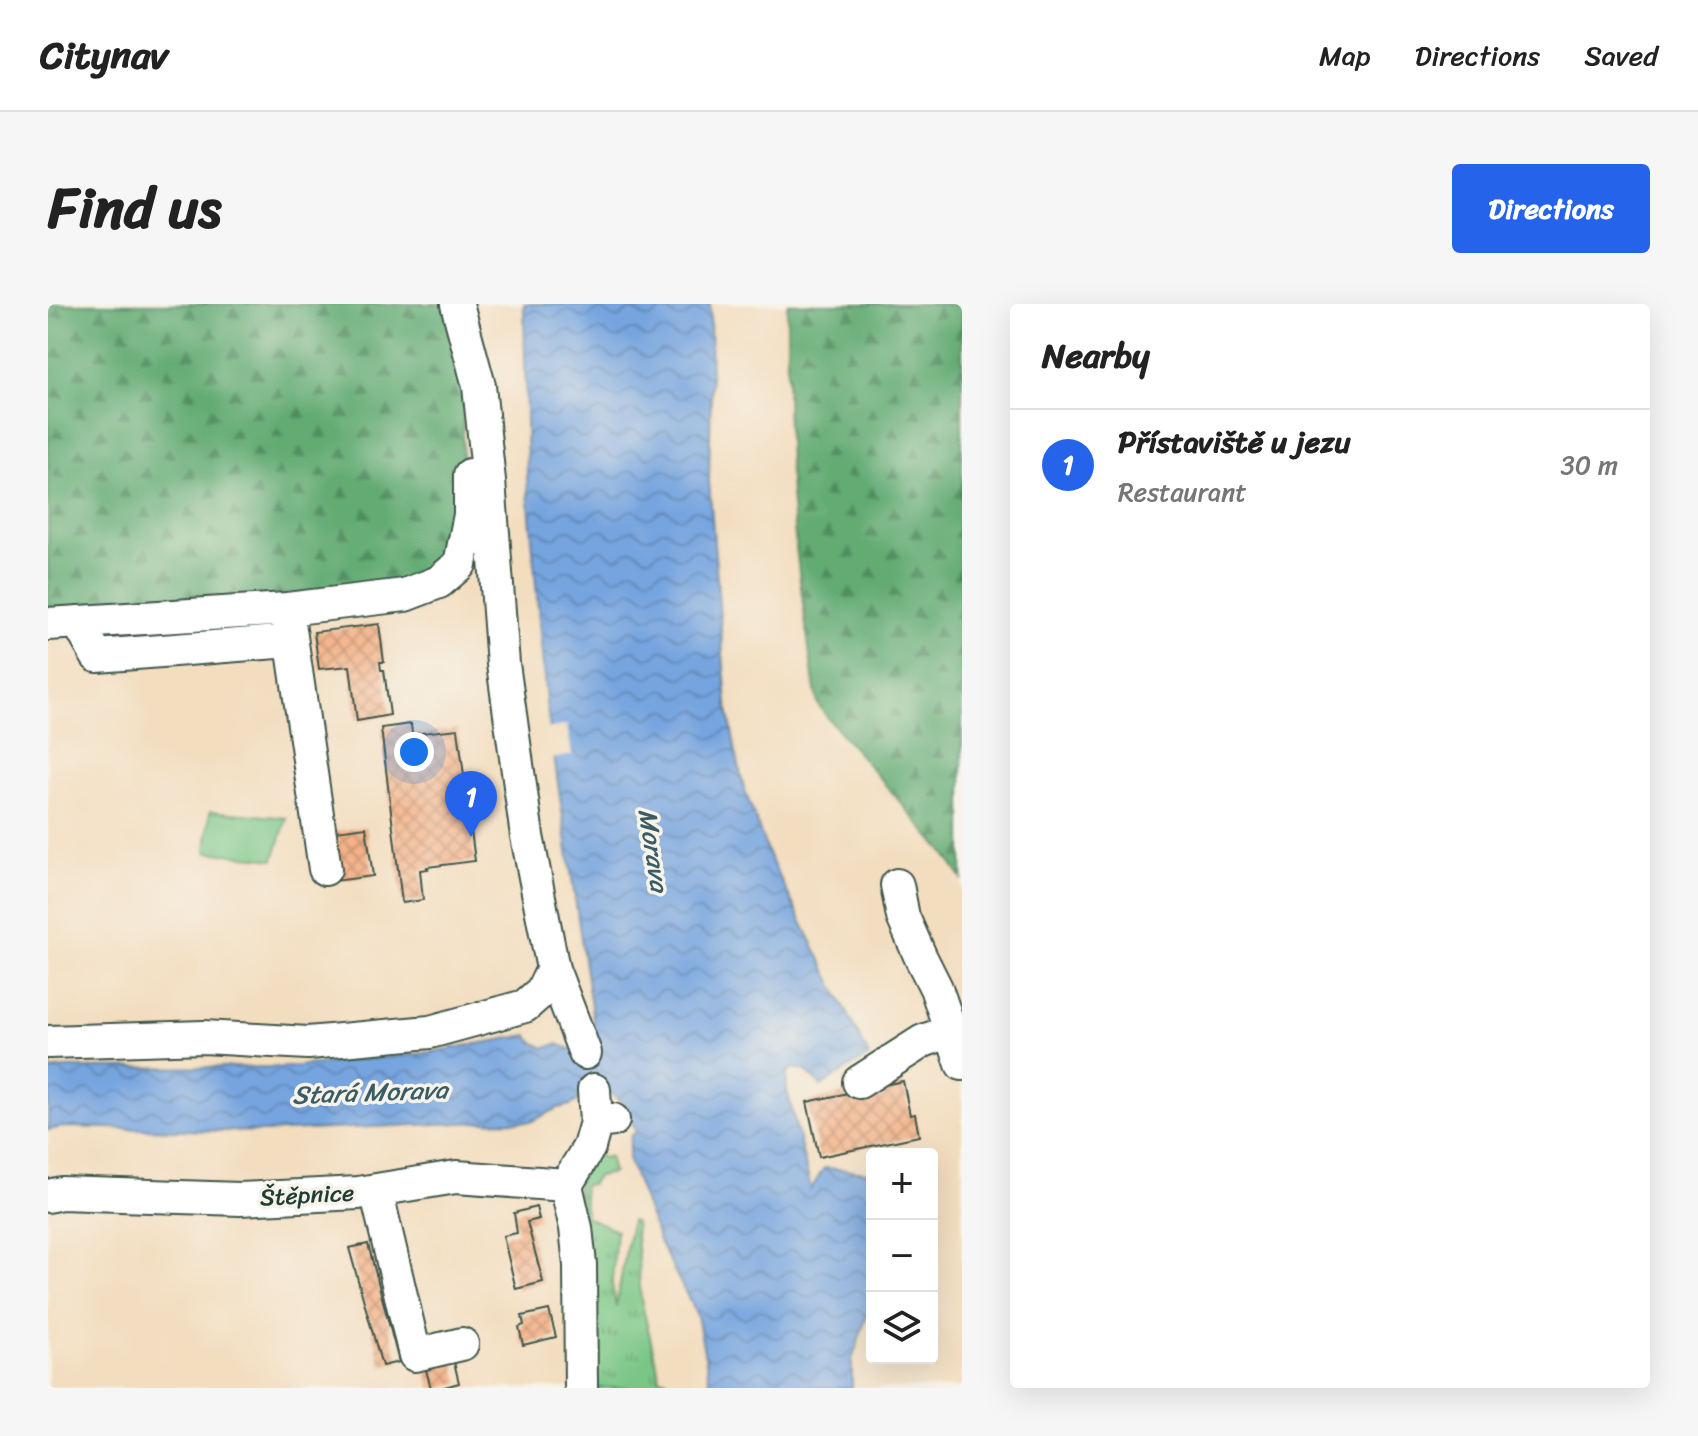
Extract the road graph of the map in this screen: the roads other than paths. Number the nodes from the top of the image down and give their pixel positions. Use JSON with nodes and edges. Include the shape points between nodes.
{"nodes":[{"id":1,"x":457,"y":304,"type":"edge"},
{"id":2,"x":479,"y":386,"type":"junction"},
{"id":3,"x":287,"y":609,"type":"junction"},
{"id":4,"x":63,"y":623,"type":"edge"},
{"id":5,"x":291,"y":641,"type":"junction"},
{"id":6,"x":325,"y":869,"type":"dead end"},
{"id":7,"x":897,"y":885,"type":"dead end"},
{"id":8,"x":553,"y":969,"type":"junction"},
{"id":9,"x":525,"y":1006,"type":"junction"},
{"id":10,"x":951,"y":1031,"type":"junction"},
{"id":11,"x":48,"y":1042,"type":"edge"},
{"id":12,"x":962,"y":1064,"type":"edge"},
{"id":13,"x":859,"y":1082,"type":"dead end"},
{"id":14,"x":594,"y":1090,"type":"dead end"},
{"id":15,"x":566,"y":1185,"type":"junction"},
{"id":16,"x":376,"y":1190,"type":"junction"},
{"id":17,"x":48,"y":1196,"type":"edge"},
{"id":18,"x":462,"y":1344,"type":"dead end"},
{"id":19,"x":581,"y":1388,"type":"edge"}],
"edges":[{"from":1,"to":2,"type":"lane"},
{"from":2,"to":3,"type":"lane","via":[[469,439],[470,515],[460,564],[439,582],[405,595]]},
{"from":2,"to":8,"type":"lane","via":[[503,664],[527,836]]},
{"from":3,"to":4,"type":"lane"},
{"from":3,"to":5,"type":"lane"},
{"from":4,"to":5,"type":"lane","via":[[97,656]]},
{"from":5,"to":6,"type":"lane"},
{"from":7,"to":10,"type":"lane","via":[[903,917]]},
{"from":8,"to":9,"type":"lane","via":[[542,991]]},
{"from":8,"to":9,"type":"lane","via":[[580,1040],[553,1015]]},
{"from":9,"to":11,"type":"lane","via":[[430,1032],[322,1042],[204,1037]]},
{"from":10,"to":12,"type":"lane"},
{"from":10,"to":13,"type":"lane","via":[[923,1041]]},
{"from":14,"to":15,"type":"lane","via":[[605,1121]]},
{"from":15,"to":16,"type":"lane","name":"Štěpnice","via":[[456,1177]]},
{"from":15,"to":19,"type":"lane","via":[[580,1265]]},
{"from":16,"to":17,"type":"lane","name":"Štěpnice","via":[[240,1199]]},
{"from":16,"to":18,"type":"lane","via":[[415,1355]]}]}
